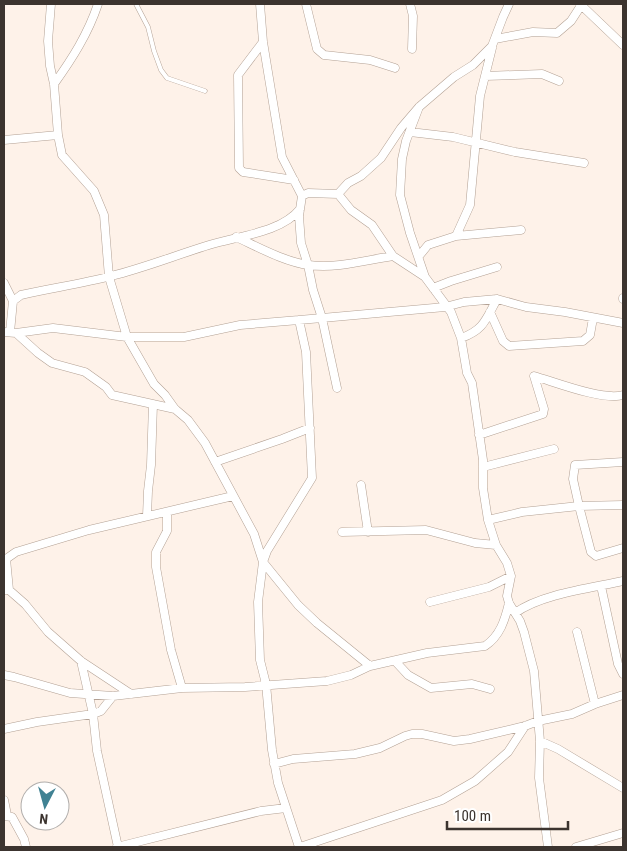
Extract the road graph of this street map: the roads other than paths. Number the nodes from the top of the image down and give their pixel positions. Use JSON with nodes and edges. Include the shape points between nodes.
{"nodes":[{"id":1,"x":50,"y":4,"type":"edge"},
{"id":2,"x":98,"y":4,"type":"edge"},
{"id":3,"x":136,"y":4,"type":"edge"},
{"id":4,"x":260,"y":4,"type":"edge"},
{"id":5,"x":306,"y":4,"type":"edge"},
{"id":6,"x":410,"y":4,"type":"edge"},
{"id":7,"x":509,"y":4,"type":"edge"},
{"id":8,"x":581,"y":4,"type":"edge"},
{"id":9,"x":263,"y":42,"type":"junction"},
{"id":10,"x":493,"y":43,"type":"junction"},
{"id":11,"x":623,"y":45,"type":"edge"},
{"id":12,"x":412,"y":48,"type":"dead end"},
{"id":13,"x":395,"y":68,"type":"dead end"},
{"id":14,"x":485,"y":76,"type":"junction"},
{"id":15,"x":559,"y":81,"type":"dead end"},
{"id":16,"x":54,"y":84,"type":"junction"},
{"id":17,"x":205,"y":91,"type":"dead end"},
{"id":18,"x":419,"y":107,"type":"junction"},
{"id":19,"x":410,"y":132,"type":"junction"},
{"id":20,"x":58,"y":135,"type":"junction"},
{"id":21,"x":4,"y":140,"type":"edge"},
{"id":22,"x":475,"y":142,"type":"junction"},
{"id":23,"x":584,"y":163,"type":"dead end"},
{"id":24,"x":294,"y":180,"type":"junction"},
{"id":25,"x":338,"y":194,"type":"junction"},
{"id":26,"x":302,"y":196,"type":"junction"},
{"id":27,"x":300,"y":209,"type":"junction"},
{"id":28,"x":521,"y":230,"type":"dead end"},
{"id":29,"x":456,"y":236,"type":"junction"},
{"id":30,"x":235,"y":237,"type":"junction"},
{"id":31,"x":393,"y":256,"type":"junction"},
{"id":32,"x":419,"y":256,"type":"junction"},
{"id":33,"x":308,"y":265,"type":"junction"},
{"id":34,"x":498,"y":267,"type":"dead end"},
{"id":35,"x":109,"y":277,"type":"junction"},
{"id":36,"x":425,"y":277,"type":"junction"},
{"id":37,"x":4,"y":283,"type":"edge"},
{"id":38,"x":433,"y":288,"type":"junction"},
{"id":39,"x":497,"y":300,"type":"junction"},
{"id":40,"x":13,"y":301,"type":"junction"},
{"id":41,"x":446,"y":307,"type":"junction"},
{"id":42,"x":490,"y":312,"type":"junction"},
{"id":43,"x":322,"y":318,"type":"junction"},
{"id":44,"x":593,"y":318,"type":"junction"},
{"id":45,"x":299,"y":320,"type":"junction"},
{"id":46,"x":623,"y":324,"type":"edge"},
{"id":47,"x":10,"y":332,"type":"edge"},
{"id":48,"x":127,"y":337,"type":"junction"},
{"id":49,"x":461,"y":338,"type":"junction"},
{"id":50,"x":337,"y":388,"type":"dead end"},
{"id":51,"x":623,"y":394,"type":"edge"},
{"id":52,"x":153,"y":404,"type":"junction"},
{"id":53,"x":175,"y":409,"type":"junction"},
{"id":54,"x":310,"y":428,"type":"junction"},
{"id":55,"x":479,"y":435,"type":"junction"},
{"id":56,"x":554,"y":449,"type":"dead end"},
{"id":57,"x":215,"y":462,"type":"junction"},
{"id":58,"x":623,"y":462,"type":"edge"},
{"id":59,"x":483,"y":467,"type":"junction"},
{"id":60,"x":361,"y":485,"type":"dead end"},
{"id":61,"x":233,"y":496,"type":"junction"},
{"id":62,"x":623,"y":505,"type":"edge"},
{"id":63,"x":579,"y":506,"type":"junction"},
{"id":64,"x":167,"y":512,"type":"junction"},
{"id":65,"x":147,"y":516,"type":"junction"},
{"id":66,"x":488,"y":520,"type":"junction"},
{"id":67,"x":342,"y":532,"type":"dead end"},
{"id":68,"x":368,"y":532,"type":"junction"},
{"id":69,"x":496,"y":545,"type":"junction"},
{"id":70,"x":623,"y":548,"type":"edge"},
{"id":71,"x":4,"y":550,"type":"edge"},
{"id":72,"x":6,"y":558,"type":"junction"},
{"id":73,"x":263,"y":562,"type":"junction"},
{"id":74,"x":511,"y":576,"type":"junction"},
{"id":75,"x":623,"y":581,"type":"edge"},
{"id":76,"x":601,"y":586,"type":"junction"},
{"id":77,"x":6,"y":590,"type":"edge"},
{"id":78,"x":430,"y":602,"type":"dead end"},
{"id":79,"x":509,"y":603,"type":"junction"},
{"id":80,"x":515,"y":613,"type":"junction"},
{"id":81,"x":577,"y":632,"type":"dead end"},
{"id":82,"x":81,"y":661,"type":"junction"},
{"id":83,"x":395,"y":661,"type":"junction"},
{"id":84,"x":370,"y":666,"type":"junction"},
{"id":85,"x":623,"y":674,"type":"edge"},
{"id":86,"x":4,"y":675,"type":"edge"},
{"id":87,"x":266,"y":684,"type":"junction"},
{"id":88,"x":182,"y":688,"type":"junction"},
{"id":89,"x":490,"y":689,"type":"dead end"},
{"id":90,"x":131,"y":694,"type":"junction"},
{"id":91,"x":88,"y":695,"type":"junction"},
{"id":92,"x":623,"y":695,"type":"edge"},
{"id":93,"x":113,"y":696,"type":"junction"},
{"id":94,"x":595,"y":704,"type":"junction"},
{"id":95,"x":93,"y":714,"type":"junction"},
{"id":96,"x":538,"y":721,"type":"junction"},
{"id":97,"x":525,"y":726,"type":"junction"},
{"id":98,"x":4,"y":729,"type":"edge"},
{"id":99,"x":540,"y":741,"type":"junction"},
{"id":100,"x":274,"y":764,"type":"junction"},
{"id":101,"x":623,"y":788,"type":"edge"},
{"id":102,"x":4,"y":800,"type":"edge"},
{"id":103,"x":286,"y":808,"type":"junction"},
{"id":104,"x":5,"y":815,"type":"edge"},
{"id":105,"x":623,"y":833,"type":"edge"},
{"id":106,"x":26,"y":847,"type":"edge"},
{"id":107,"x":118,"y":847,"type":"edge"},
{"id":108,"x":299,"y":847,"type":"edge"},
{"id":109,"x":548,"y":847,"type":"edge"},
{"id":110,"x":576,"y":847,"type":"edge"}],
"edges":[{"from":1,"to":16,"type":"street","via":[[48,41]]},
{"from":2,"to":16,"type":"street","via":[[90,26]]},
{"from":3,"to":17,"type":"lane","via":[[167,78]]},
{"from":4,"to":9,"type":"street"},
{"from":5,"to":13,"type":"street","via":[[317,49],[324,55],[370,60]]},
{"from":6,"to":12,"type":"street"},
{"from":7,"to":10,"type":"street"},
{"from":8,"to":10,"type":"street","via":[[558,32],[532,32]]},
{"from":8,"to":11,"type":"street"},
{"from":9,"to":24,"type":"street","via":[[282,157]]},
{"from":9,"to":24,"type":"street","via":[[238,75],[239,168],[243,172]]},
{"from":10,"to":14,"type":"street"},
{"from":10,"to":18,"type":"street","via":[[474,65],[454,77]]},
{"from":14,"to":15,"type":"street","via":[[542,74]]},
{"from":14,"to":22,"type":"street"},
{"from":16,"to":20,"type":"street"},
{"from":18,"to":19,"type":"street"},
{"from":18,"to":25,"type":"street","via":[[381,158]]},
{"from":19,"to":22,"type":"street"},
{"from":19,"to":32,"type":"street","via":[[402,159],[400,195]]},
{"from":20,"to":21,"type":"street"},
{"from":20,"to":35,"type":"street","via":[[62,155],[94,191],[104,214]]},
{"from":22,"to":23,"type":"street"},
{"from":22,"to":29,"type":"street","via":[[470,206]]},
{"from":24,"to":26,"type":"street"},
{"from":25,"to":26,"type":"street","via":[[308,193]]},
{"from":25,"to":31,"type":"street","via":[[351,210],[372,225]]},
{"from":26,"to":27,"type":"street"},
{"from":27,"to":30,"type":"street","via":[[293,218],[254,234]]},
{"from":27,"to":33,"type":"street","via":[[301,243]]},
{"from":28,"to":29,"type":"street"},
{"from":29,"to":32,"type":"street","via":[[428,245]]},
{"from":30,"to":33,"type":"street"},
{"from":30,"to":35,"type":"street"},
{"from":31,"to":33,"type":"street","via":[[332,266]]},
{"from":31,"to":36,"type":"street"},
{"from":32,"to":36,"type":"street"},
{"from":33,"to":43,"type":"street"},
{"from":34,"to":38,"type":"street"},
{"from":35,"to":40,"type":"street","via":[[21,295]]},
{"from":35,"to":48,"type":"street"},
{"from":36,"to":38,"type":"street"},
{"from":37,"to":40,"type":"street"},
{"from":38,"to":41,"type":"street"},
{"from":39,"to":41,"type":"street","via":[[464,302]]},
{"from":39,"to":42,"type":"street"},
{"from":39,"to":44,"type":"street"},
{"from":40,"to":47,"type":"street"},
{"from":41,"to":43,"type":"street"},
{"from":41,"to":49,"type":"street"},
{"from":42,"to":44,"type":"street","via":[[503,341],[509,346],[583,341],[590,335]]},
{"from":42,"to":49,"type":"street","via":[[474,334]]},
{"from":43,"to":45,"type":"street"},
{"from":43,"to":50,"type":"street"},
{"from":44,"to":46,"type":"street"},
{"from":45,"to":48,"type":"street","via":[[240,325],[184,337]]},
{"from":45,"to":54,"type":"street","via":[[306,352]]},
{"from":47,"to":48,"type":"street","via":[[53,328]]},
{"from":47,"to":52,"type":"street","via":[[52,363],[85,372],[112,395]]},
{"from":48,"to":53,"type":"street","via":[[154,384]]},
{"from":49,"to":55,"type":"street","via":[[466,373],[472,383]]},
{"from":51,"to":55,"type":"street","via":[[589,393],[534,376],[543,414]]},
{"from":52,"to":53,"type":"street"},
{"from":52,"to":65,"type":"street"},
{"from":53,"to":57,"type":"street","via":[[188,420]]},
{"from":54,"to":57,"type":"street"},
{"from":54,"to":73,"type":"street","via":[[312,478]]},
{"from":55,"to":59,"type":"street"},
{"from":56,"to":59,"type":"street"},
{"from":57,"to":61,"type":"street"},
{"from":58,"to":63,"type":"street","via":[[575,464],[572,479]]},
{"from":59,"to":66,"type":"street"},
{"from":60,"to":68,"type":"street"},
{"from":61,"to":64,"type":"street"},
{"from":61,"to":73,"type":"street","via":[[254,534]]},
{"from":62,"to":63,"type":"street"},
{"from":63,"to":66,"type":"street","via":[[522,512]]},
{"from":63,"to":70,"type":"street","via":[[591,552],[596,556]]},
{"from":64,"to":65,"type":"street"},
{"from":64,"to":88,"type":"street","via":[[167,531],[156,552],[156,567]]},
{"from":65,"to":72,"type":"street","via":[[38,545]]},
{"from":66,"to":69,"type":"street"},
{"from":67,"to":68,"type":"street"},
{"from":68,"to":69,"type":"street","via":[[426,530]]},
{"from":69,"to":74,"type":"street"},
{"from":71,"to":72,"type":"street"},
{"from":72,"to":77,"type":"street"},
{"from":73,"to":84,"type":"street","via":[[304,611]]},
{"from":73,"to":87,"type":"street","via":[[258,602],[260,660]]},
{"from":74,"to":78,"type":"street","via":[[489,587]]},
{"from":74,"to":79,"type":"street","via":[[507,591]]},
{"from":75,"to":76,"type":"street"},
{"from":76,"to":80,"type":"street","via":[[542,600]]},
{"from":76,"to":85,"type":"street"},
{"from":77,"to":82,"type":"street","via":[[25,604],[48,632]]},
{"from":79,"to":80,"type":"street"},
{"from":79,"to":83,"type":"street","via":[[499,634],[485,646],[427,653]]},
{"from":80,"to":96,"type":"street","via":[[524,632],[534,671]]},
{"from":81,"to":94,"type":"street"},
{"from":82,"to":90,"type":"street"},
{"from":82,"to":91,"type":"street"},
{"from":83,"to":84,"type":"street"},
{"from":83,"to":89,"type":"street","via":[[408,675],[431,688],[472,684]]},
{"from":84,"to":87,"type":"street","via":[[327,681]]},
{"from":86,"to":91,"type":"street"},
{"from":87,"to":88,"type":"street"},
{"from":87,"to":100,"type":"street"},
{"from":88,"to":90,"type":"street"},
{"from":90,"to":93,"type":"street"},
{"from":91,"to":93,"type":"street"},
{"from":91,"to":95,"type":"street"},
{"from":92,"to":94,"type":"street"},
{"from":93,"to":95,"type":"street","via":[[101,711]]},
{"from":94,"to":96,"type":"street","via":[[572,714]]},
{"from":95,"to":98,"type":"street"},
{"from":95,"to":107,"type":"street","via":[[97,751]]},
{"from":96,"to":97,"type":"street"},
{"from":96,"to":99,"type":"street"},
{"from":97,"to":100,"type":"street","via":[[454,741],[412,734],[380,748],[355,754],[293,758]]},
{"from":97,"to":108,"type":"street","via":[[508,752],[474,781],[442,800]]},
{"from":99,"to":101,"type":"street"},
{"from":99,"to":109,"type":"street","via":[[539,778]]},
{"from":100,"to":103,"type":"street"},
{"from":102,"to":104,"type":"street"},
{"from":103,"to":107,"type":"street","via":[[261,811]]},
{"from":103,"to":108,"type":"street"},
{"from":104,"to":106,"type":"street","via":[[12,817],[18,826]]},
{"from":105,"to":110,"type":"street"}]}
